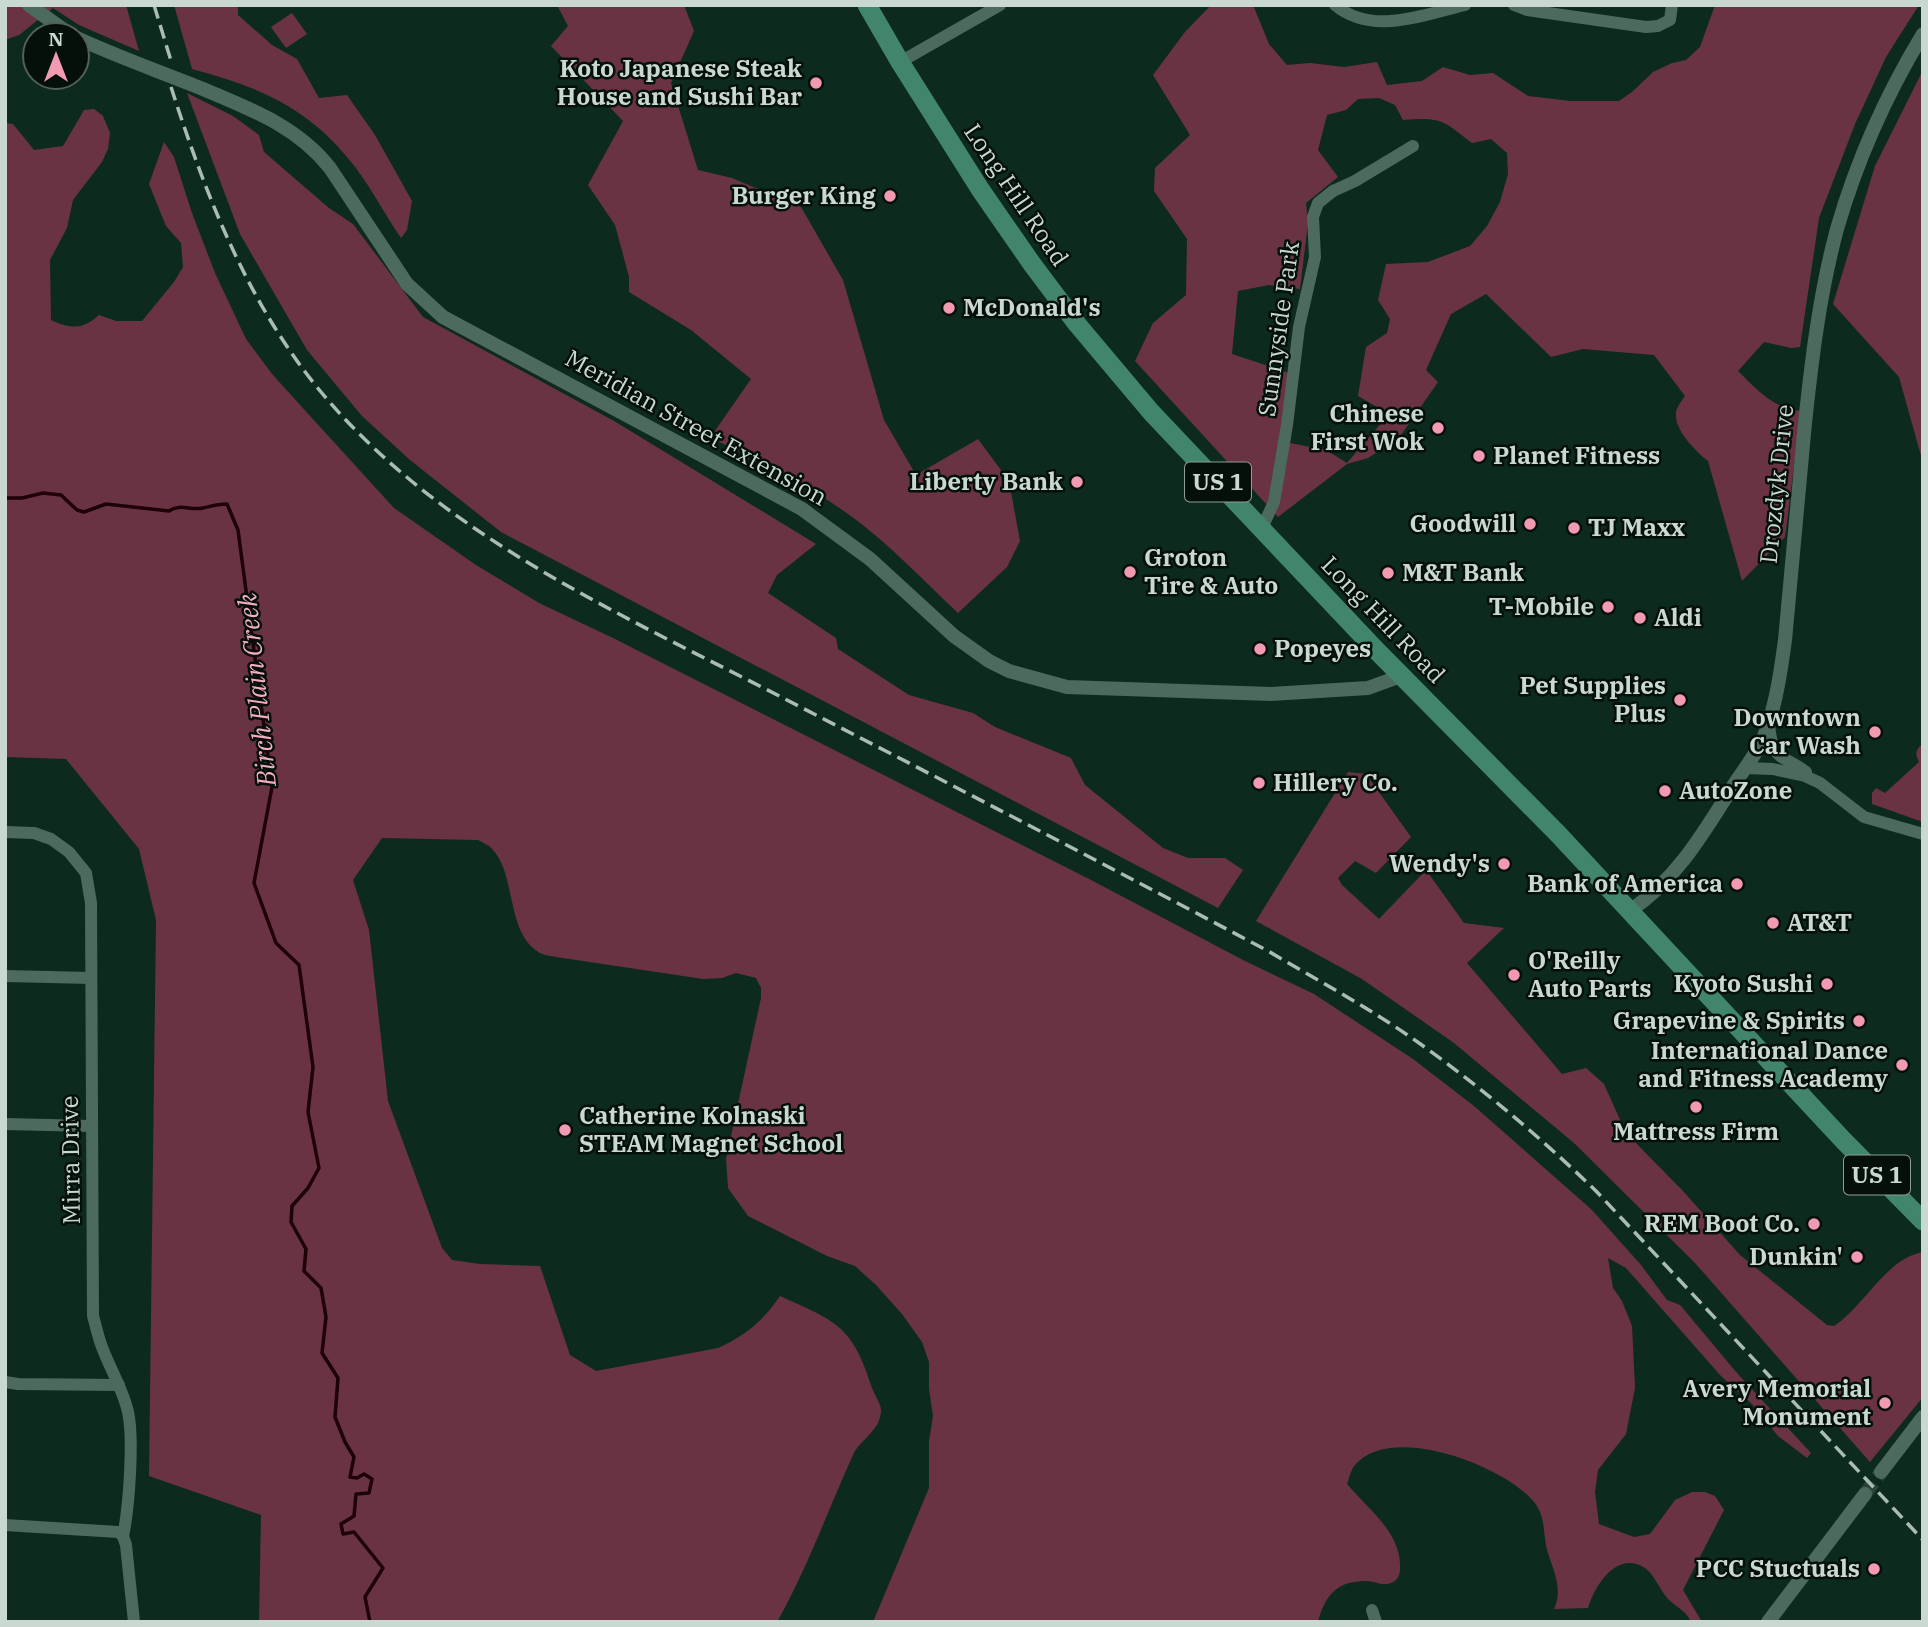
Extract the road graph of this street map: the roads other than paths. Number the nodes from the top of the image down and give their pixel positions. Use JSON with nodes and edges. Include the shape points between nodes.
{"nodes":[{"id":1,"x":29,"y":5,"type":"edge"},
{"id":2,"x":867,"y":5,"type":"edge"},
{"id":3,"x":1000,"y":5,"type":"edge"},
{"id":4,"x":1335,"y":5,"type":"edge"},
{"id":5,"x":1465,"y":5,"type":"edge"},
{"id":6,"x":1514,"y":5,"type":"edge"},
{"id":7,"x":1672,"y":5,"type":"edge"},
{"id":8,"x":51,"y":21,"type":"edge"},
{"id":9,"x":1923,"y":34,"type":"edge"},
{"id":10,"x":91,"y":44,"type":"edge"},
{"id":11,"x":900,"y":62,"type":"junction"},
{"id":12,"x":1413,"y":146,"type":"dead end"},
{"id":13,"x":1262,"y":528,"type":"junction"},
{"id":14,"x":1401,"y":676,"type":"junction"},
{"id":15,"x":1768,"y":724,"type":"junction"},
{"id":16,"x":1746,"y":768,"type":"junction"},
{"id":17,"x":1820,"y":783,"type":"junction"},
{"id":18,"x":5,"y":832,"type":"edge"},
{"id":19,"x":1923,"y":834,"type":"edge"},
{"id":20,"x":1631,"y":911,"type":"junction"},
{"id":21,"x":5,"y":976,"type":"edge"},
{"id":22,"x":91,"y":978,"type":"junction"},
{"id":23,"x":5,"y":1124,"type":"edge"},
{"id":24,"x":91,"y":1126,"type":"junction"},
{"id":25,"x":1923,"y":1222,"type":"edge"},
{"id":26,"x":5,"y":1382,"type":"edge"},
{"id":27,"x":119,"y":1385,"type":"junction"},
{"id":28,"x":1923,"y":1417,"type":"edge"},
{"id":29,"x":1881,"y":1472,"type":"tunnel mouth"},
{"id":30,"x":1865,"y":1494,"type":"tunnel mouth"},
{"id":31,"x":5,"y":1525,"type":"edge"},
{"id":32,"x":123,"y":1535,"type":"junction"},
{"id":33,"x":134,"y":1622,"type":"edge"},
{"id":34,"x":1768,"y":1622,"type":"edge"}],
"edges":[{"from":1,"to":8,"type":"street"},
{"from":2,"to":11,"type":"main road","name":"Long Hill Road","number":"US 1"},
{"from":3,"to":11,"type":"street"},
{"from":4,"to":5,"type":"street","via":[[1350,16],[1385,21]]},
{"from":6,"to":7,"type":"street","via":[[1646,27],[1670,20]]},
{"from":9,"to":15,"type":"street","name":"Drozdyk Drive","via":[[1873,129],[1851,186],[1824,283],[1814,341],[1785,640]]},
{"from":10,"to":14,"type":"street","name":"Meridian Street Extension","via":[[257,112],[293,132],[334,175],[407,284],[443,317],[802,509],[870,559],[962,643],[1009,671],[1067,687],[1271,694],[1368,688]]},
{"from":11,"to":13,"type":"main road","name":"Long Hill Road","number":"US 1","via":[[980,189],[1077,324],[1152,412]]},
{"from":12,"to":13,"type":"street","name":"Sunnyside Park","via":[[1318,204],[1313,217],[1315,257],[1299,327],[1277,489]]},
{"from":13,"to":14,"type":"main road","name":"Long Hill Road","number":"US 1"},
{"from":14,"to":20,"type":"main road","name":"Long Hill Road","number":"US 1"},
{"from":15,"to":16,"type":"street","name":"Drozdyk Drive"},
{"from":15,"to":17,"type":"street","via":[[1778,756]]},
{"from":16,"to":17,"type":"street","via":[[1792,772]]},
{"from":16,"to":20,"type":"street","name":"Drozdyk Drive","via":[[1688,855]]},
{"from":17,"to":19,"type":"street","via":[[1864,817]]},
{"from":18,"to":22,"type":"street","name":"Mirra Drive","via":[[51,839],[86,873],[91,903]]},
{"from":20,"to":25,"type":"main road","name":"Long Hill Road","number":"US 1"},
{"from":21,"to":22,"type":"street"},
{"from":22,"to":24,"type":"street","name":"Mirra Drive"},
{"from":23,"to":24,"type":"street"},
{"from":24,"to":27,"type":"street","name":"Mirra Drive","via":[[93,1315]]},
{"from":26,"to":27,"type":"street"},
{"from":27,"to":32,"type":"street","name":"Mirra Drive","via":[[130,1436]]},
{"from":28,"to":29,"type":"street"},
{"from":30,"to":34,"type":"street"},
{"from":31,"to":32,"type":"street","via":[[111,1530]]},
{"from":32,"to":33,"type":"street","name":"Mirra Drive"}]}
